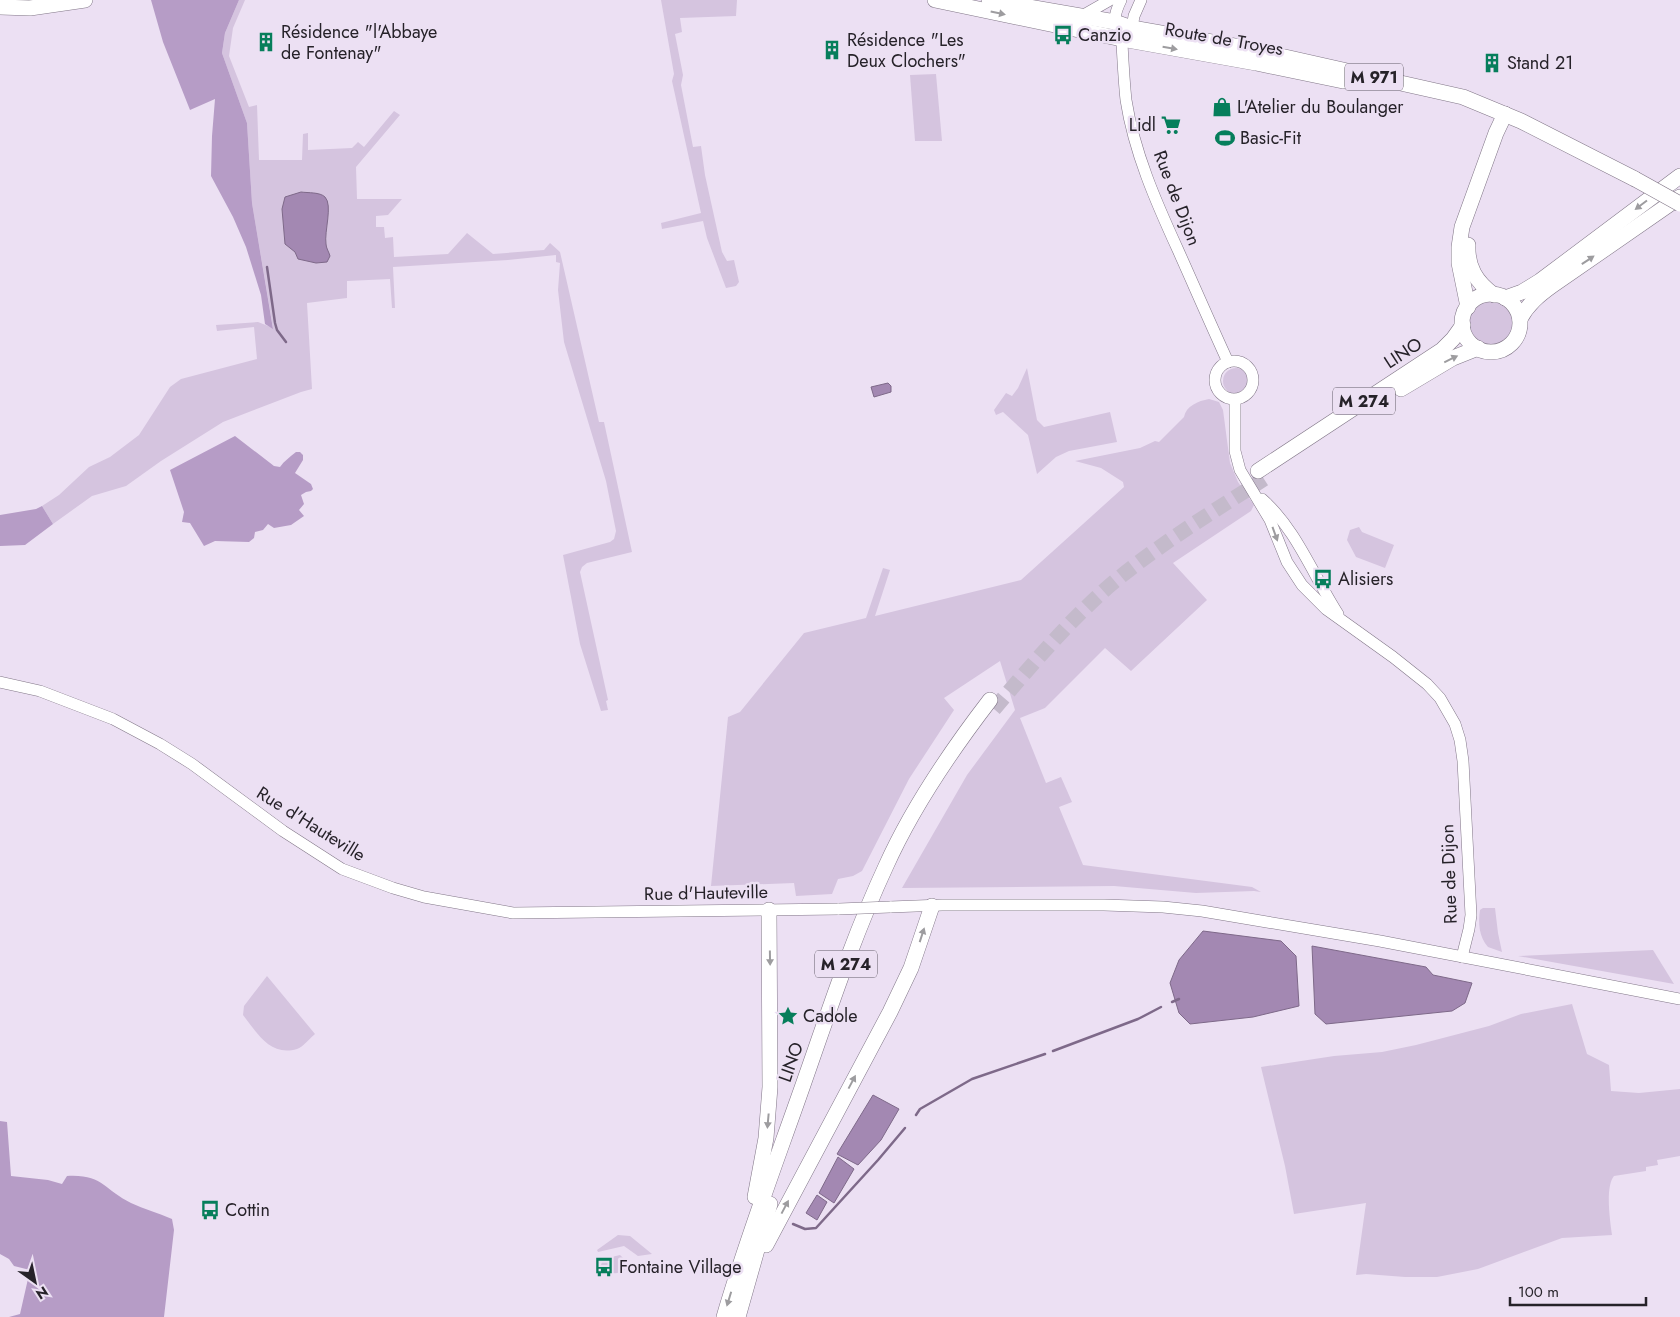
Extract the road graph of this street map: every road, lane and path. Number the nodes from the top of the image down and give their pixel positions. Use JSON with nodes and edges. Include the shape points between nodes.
{"nodes":[{"id":1,"x":85,"y":0,"type":"edge"},
{"id":2,"x":935,"y":0,"type":"edge"},
{"id":3,"x":989,"y":0,"type":"edge"},
{"id":4,"x":1110,"y":0,"type":"edge"},
{"id":5,"x":1121,"y":0,"type":"edge"},
{"id":6,"x":1141,"y":0,"type":"edge"},
{"id":7,"x":0,"y":7,"type":"edge"},
{"id":8,"x":1082,"y":16,"type":"junction"},
{"id":9,"x":1123,"y":32,"type":"junction"},
{"id":10,"x":1505,"y":114,"type":"junction"},
{"id":11,"x":1680,"y":176,"type":"edge"},
{"id":12,"x":1680,"y":197,"type":"edge"},
{"id":13,"x":1680,"y":204,"type":"edge"},
{"id":14,"x":1500,"y":297,"type":"junction"},
{"id":15,"x":1468,"y":307,"type":"junction"},
{"id":16,"x":1520,"y":319,"type":"junction"},
{"id":17,"x":1463,"y":325,"type":"junction"},
{"id":18,"x":1478,"y":348,"type":"junction"},
{"id":19,"x":1228,"y":362,"type":"junction"},
{"id":20,"x":1235,"y":400,"type":"junction"},
{"id":21,"x":1253,"y":491,"type":"junction"},
{"id":22,"x":1341,"y":620,"type":"junction"},
{"id":23,"x":0,"y":682,"type":"edge"},
{"id":24,"x":932,"y":906,"type":"junction"},
{"id":25,"x":769,"y":910,"type":"junction"},
{"id":26,"x":1462,"y":957,"type":"junction"},
{"id":27,"x":1680,"y":999,"type":"edge"},
{"id":28,"x":744,"y":1248,"type":"junction"},
{"id":29,"x":749,"y":1282,"type":"junction"},
{"id":30,"x":724,"y":1317,"type":"edge"},
{"id":31,"x":738,"y":1317,"type":"edge"}],
"edges":[{"from":1,"to":7,"type":"main road","via":[[30,8]]},
{"from":2,"to":9,"type":"main road","number":"M 971","one_way":true},
{"from":3,"to":8,"type":"main road","number":"M 971"},
{"from":4,"to":8,"type":"street"},
{"from":5,"to":9,"type":"street","via":[[1115,12]]},
{"from":6,"to":9,"type":"street"},
{"from":8,"to":9,"type":"main road","number":"M 971"},
{"from":9,"to":10,"type":"main road","number":"M 971","via":[[1240,47],[1454,95]]},
{"from":9,"to":19,"type":"street","name":"Rue de Dijon","via":[[1126,101],[1151,190]]},
{"from":10,"to":13,"type":"main road","number":"M 971","bridge":true},
{"from":10,"to":14,"type":"main road","via":[[1504,140],[1473,223],[1468,246],[1468,258],[1478,281]]},
{"from":10,"to":15,"type":"main road","via":[[1462,227],[1459,263]]},
{"from":11,"to":14,"type":"main road","one_way":true,"via":[[1540,281],[1522,292]]},
{"from":16,"to":12,"type":"main road","name":"LINO","one_way":true,"via":[[1535,299],[1553,285]]},
{"from":14,"to":15,"type":"main road","via":[[1486,295]]},
{"from":14,"to":16,"type":"main road","via":[[1514,305]]},
{"from":15,"to":17,"type":"main road","name":"LINO"},
{"from":16,"to":18,"type":"main road","name":"LINO","via":[[1518,334],[1510,345],[1492,352]]},
{"from":17,"to":18,"type":"main road","via":[[1467,339]]},
{"from":17,"to":18,"type":"main road","name":"LINO","number":"M 274","one_way":true,"via":[[1442,350],[1261,475],[1452,358]]},
{"from":19,"to":20,"type":"street","via":[[1218,368],[1215,385],[1222,396]]},
{"from":19,"to":20,"type":"street","via":[[1246,365],[1253,377],[1247,395]]},
{"from":20,"to":21,"type":"street","name":"Rue de Dijon","via":[[1235,451],[1240,470]]},
{"from":21,"to":22,"type":"street","name":"Rue de Dijon","via":[[1274,509],[1288,528]]},
{"from":21,"to":22,"type":"street","name":"Rue de Dijon","one_way":true,"via":[[1297,578]]},
{"from":22,"to":26,"type":"street","name":"Rue de Dijon","via":[[1427,684],[1448,709],[1457,732],[1463,762],[1471,915]]},
{"from":23,"to":25,"type":"street","name":"Rue d'Hauteville","via":[[48,694],[121,723],[192,764],[283,831],[342,869],[393,888],[513,913]]},
{"from":24,"to":25,"type":"street","name":"Rue d'Hauteville","bridge":true},
{"from":24,"to":26,"type":"street","name":"Rue d'Hauteville","via":[[1104,904],[1163,907],[1294,925]]},
{"from":29,"to":24,"type":"main road","one_way":true,"via":[[785,1207],[890,1012],[911,968]]},
{"from":25,"to":28,"type":"main road","one_way":true,"via":[[770,1087],[766,1138]]},
{"from":26,"to":27,"type":"street"},
{"from":28,"to":29,"type":"main road","name":"LINO","number":"M 274","via":[[851,950],[886,864],[933,781],[958,744],[992,704],[936,793],[871,922],[770,1203]]},
{"from":28,"to":30,"type":"main road","name":"LINO","number":"M 274","one_way":true},
{"from":29,"to":31,"type":"main road","name":"LINO","number":"M 274"}]}
